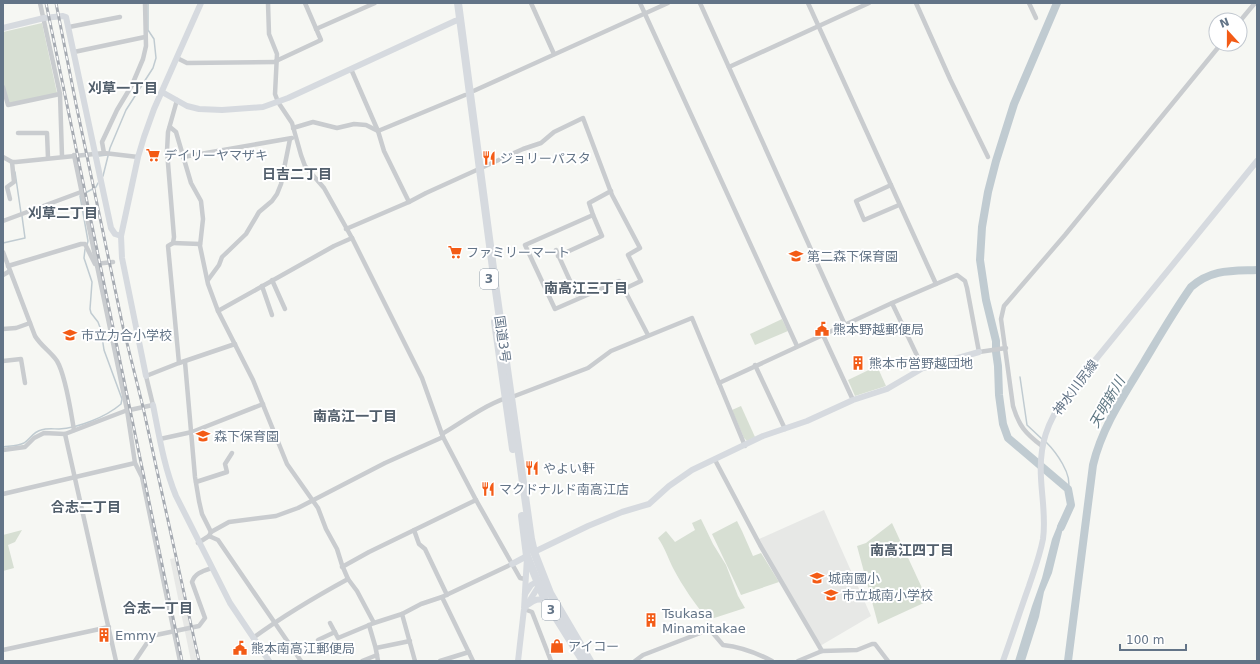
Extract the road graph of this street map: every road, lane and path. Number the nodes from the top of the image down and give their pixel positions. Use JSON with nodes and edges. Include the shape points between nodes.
{"nodes":[{"id":1,"x":40,"y":3,"type":"edge"},
{"id":2,"x":145,"y":3,"type":"edge"},
{"id":3,"x":201,"y":3,"type":"edge"},
{"id":4,"x":268,"y":3,"type":"edge"},
{"id":5,"x":305,"y":3,"type":"edge"},
{"id":6,"x":374,"y":3,"type":"edge"},
{"id":7,"x":453,"y":3,"type":"edge"},
{"id":8,"x":458,"y":3,"type":"edge"},
{"id":9,"x":530,"y":3,"type":"edge"},
{"id":10,"x":640,"y":3,"type":"edge"},
{"id":11,"x":668,"y":3,"type":"edge"},
{"id":12,"x":700,"y":3,"type":"edge"},
{"id":13,"x":808,"y":3,"type":"edge"},
{"id":14,"x":869,"y":3,"type":"edge"},
{"id":15,"x":916,"y":3,"type":"edge"},
{"id":16,"x":1029,"y":3,"type":"edge"},
{"id":17,"x":1254,"y":3,"type":"edge"},
{"id":18,"x":1247,"y":12,"type":"edge"},
{"id":19,"x":645,"y":14,"type":"junction"},
{"id":20,"x":120,"y":17,"type":"dead end"},
{"id":21,"x":44,"y":18,"type":"junction"},
{"id":22,"x":1036,"y":18,"type":"dead end"},
{"id":23,"x":457,"y":21,"type":"junction"},
{"id":24,"x":818,"y":26,"type":"junction"},
{"id":25,"x":69,"y":27,"type":"junction"},
{"id":26,"x":3,"y":28,"type":"edge"},
{"id":27,"x":316,"y":28,"type":"junction"},
{"id":28,"x":145,"y":37,"type":"junction"},
{"id":29,"x":74,"y":52,"type":"junction"},
{"id":30,"x":1214,"y":52,"type":"edge"},
{"id":31,"x":554,"y":54,"type":"junction"},
{"id":32,"x":177,"y":58,"type":"junction"},
{"id":33,"x":276,"y":62,"type":"junction"},
{"id":34,"x":729,"y":67,"type":"junction"},
{"id":35,"x":352,"y":69,"type":"junction"},
{"id":36,"x":3,"y":87,"type":"edge"},
{"id":37,"x":162,"y":92,"type":"junction"},
{"id":38,"x":60,"y":94,"type":"junction"},
{"id":39,"x":467,"y":94,"type":"junction"},
{"id":40,"x":177,"y":100,"type":"junction"},
{"id":41,"x":278,"y":102,"type":"junction"},
{"id":42,"x":170,"y":127,"type":"junction"},
{"id":43,"x":293,"y":128,"type":"junction"},
{"id":44,"x":378,"y":131,"type":"junction"},
{"id":45,"x":18,"y":133,"type":"dead end"},
{"id":46,"x":292,"y":138,"type":"junction"},
{"id":47,"x":104,"y":153,"type":"junction"},
{"id":48,"x":95,"y":154,"type":"junction"},
{"id":49,"x":74,"y":155,"type":"junction"},
{"id":50,"x":62,"y":156,"type":"junction"},
{"id":51,"x":183,"y":156,"type":"junction"},
{"id":52,"x":3,"y":157,"type":"edge"},
{"id":53,"x":988,"y":157,"type":"dead end"},
{"id":54,"x":48,"y":158,"type":"junction"},
{"id":55,"x":138,"y":158,"type":"junction"},
{"id":56,"x":1257,"y":161,"type":"edge"},
{"id":57,"x":12,"y":162,"type":"junction"},
{"id":58,"x":478,"y":170,"type":"junction"},
{"id":59,"x":891,"y":185,"type":"junction"},
{"id":60,"x":611,"y":191,"type":"junction"},
{"id":61,"x":81,"y":192,"type":"junction"},
{"id":62,"x":10,"y":199,"type":"dead end"},
{"id":63,"x":409,"y":202,"type":"junction"},
{"id":64,"x":899,"y":205,"type":"junction"},
{"id":65,"x":592,"y":215,"type":"junction"},
{"id":66,"x":3,"y":221,"type":"edge"},
{"id":67,"x":346,"y":228,"type":"junction"},
{"id":68,"x":121,"y":236,"type":"junction"},
{"id":69,"x":352,"y":238,"type":"junction"},
{"id":70,"x":173,"y":243,"type":"junction"},
{"id":71,"x":200,"y":244,"type":"junction"},
{"id":72,"x":556,"y":250,"type":"dead end"},
{"id":73,"x":3,"y":252,"type":"edge"},
{"id":74,"x":558,"y":256,"type":"junction"},
{"id":75,"x":113,"y":262,"type":"dead end"},
{"id":76,"x":97,"y":264,"type":"junction"},
{"id":77,"x":8,"y":266,"type":"junction"},
{"id":78,"x":10,"y":272,"type":"junction"},
{"id":79,"x":3,"y":275,"type":"edge"},
{"id":80,"x":208,"y":280,"type":"junction"},
{"id":81,"x":272,"y":280,"type":"junction"},
{"id":82,"x":936,"y":284,"type":"junction"},
{"id":83,"x":262,"y":286,"type":"junction"},
{"id":84,"x":624,"y":289,"type":"junction"},
{"id":85,"x":576,"y":294,"type":"dead end"},
{"id":86,"x":892,"y":303,"type":"junction"},
{"id":87,"x":285,"y":309,"type":"dead end"},
{"id":88,"x":218,"y":311,"type":"junction"},
{"id":89,"x":272,"y":315,"type":"dead end"},
{"id":90,"x":30,"y":323,"type":"junction"},
{"id":91,"x":845,"y":324,"type":"junction"},
{"id":92,"x":3,"y":329,"type":"edge"},
{"id":93,"x":648,"y":335,"type":"junction"},
{"id":94,"x":823,"y":335,"type":"junction"},
{"id":95,"x":235,"y":344,"type":"junction"},
{"id":96,"x":797,"y":346,"type":"junction"},
{"id":97,"x":1005,"y":348,"type":"junction"},
{"id":98,"x":979,"y":352,"type":"junction"},
{"id":99,"x":3,"y":360,"type":"edge"},
{"id":100,"x":182,"y":363,"type":"junction"},
{"id":101,"x":756,"y":365,"type":"junction"},
{"id":102,"x":923,"y":368,"type":"junction"},
{"id":103,"x":146,"y":376,"type":"junction"},
{"id":104,"x":720,"y":382,"type":"junction"},
{"id":105,"x":24,"y":383,"type":"dead end"},
{"id":106,"x":508,"y":397,"type":"junction"},
{"id":107,"x":854,"y":400,"type":"junction"},
{"id":108,"x":263,"y":404,"type":"junction"},
{"id":109,"x":153,"y":405,"type":"junction"},
{"id":110,"x":127,"y":410,"type":"junction"},
{"id":111,"x":785,"y":429,"type":"junction"},
{"id":112,"x":74,"y":430,"type":"junction"},
{"id":113,"x":192,"y":432,"type":"junction"},
{"id":114,"x":65,"y":434,"type":"junction"},
{"id":115,"x":443,"y":436,"type":"junction"},
{"id":116,"x":160,"y":439,"type":"junction"},
{"id":117,"x":745,"y":446,"type":"junction"},
{"id":118,"x":1042,"y":448,"type":"junction"},
{"id":119,"x":3,"y":450,"type":"edge"},
{"id":120,"x":232,"y":453,"type":"dead end"},
{"id":121,"x":715,"y":460,"type":"junction"},
{"id":122,"x":135,"y":463,"type":"junction"},
{"id":123,"x":75,"y":478,"type":"junction"},
{"id":124,"x":196,"y":482,"type":"junction"},
{"id":125,"x":3,"y":494,"type":"edge"},
{"id":126,"x":313,"y":500,"type":"junction"},
{"id":127,"x":476,"y":500,"type":"junction"},
{"id":128,"x":414,"y":530,"type":"junction"},
{"id":129,"x":210,"y":534,"type":"junction"},
{"id":130,"x":198,"y":543,"type":"junction"},
{"id":131,"x":531,"y":554,"type":"junction"},
{"id":132,"x":512,"y":564,"type":"junction"},
{"id":133,"x":342,"y":566,"type":"junction"},
{"id":134,"x":212,"y":568,"type":"junction"},
{"id":135,"x":348,"y":578,"type":"junction"},
{"id":136,"x":525,"y":579,"type":"junction"},
{"id":137,"x":542,"y":582,"type":"junction"},
{"id":138,"x":524,"y":595,"type":"junction"},
{"id":139,"x":444,"y":596,"type":"junction"},
{"id":140,"x":545,"y":600,"type":"junction"},
{"id":141,"x":524,"y":609,"type":"junction"},
{"id":142,"x":402,"y":614,"type":"junction"},
{"id":143,"x":275,"y":622,"type":"junction"},
{"id":144,"x":330,"y":623,"type":"dead end"},
{"id":145,"x":374,"y":623,"type":"junction"},
{"id":146,"x":369,"y":625,"type":"junction"},
{"id":147,"x":109,"y":627,"type":"junction"},
{"id":148,"x":335,"y":632,"type":"junction"},
{"id":149,"x":253,"y":638,"type":"junction"},
{"id":150,"x":318,"y":640,"type":"dead end"},
{"id":151,"x":410,"y":641,"type":"junction"},
{"id":152,"x":376,"y":649,"type":"junction"},
{"id":153,"x":3,"y":650,"type":"edge"},
{"id":154,"x":822,"y":651,"type":"junction"},
{"id":155,"x":469,"y":652,"type":"junction"},
{"id":156,"x":377,"y":656,"type":"junction"},
{"id":157,"x":116,"y":661,"type":"edge"},
{"id":158,"x":135,"y":661,"type":"edge"},
{"id":159,"x":180,"y":661,"type":"edge"},
{"id":160,"x":269,"y":661,"type":"edge"},
{"id":161,"x":301,"y":661,"type":"edge"},
{"id":162,"x":362,"y":661,"type":"edge"},
{"id":163,"x":378,"y":661,"type":"edge"},
{"id":164,"x":415,"y":661,"type":"edge"},
{"id":165,"x":440,"y":661,"type":"edge"},
{"id":166,"x":473,"y":661,"type":"edge"},
{"id":167,"x":518,"y":661,"type":"edge"},
{"id":168,"x":551,"y":661,"type":"edge"},
{"id":169,"x":583,"y":661,"type":"edge"},
{"id":170,"x":590,"y":661,"type":"edge"},
{"id":171,"x":635,"y":661,"type":"edge"},
{"id":172,"x":772,"y":661,"type":"edge"},
{"id":173,"x":798,"y":661,"type":"edge"},
{"id":174,"x":888,"y":661,"type":"edge"},
{"id":175,"x":1003,"y":661,"type":"edge"}],
"edges":[{"from":1,"to":21,"type":"street"},
{"from":2,"to":28,"type":"street"},
{"from":3,"to":32,"type":"street"},
{"from":4,"to":33,"type":"street","via":[[268,34],[277,54]]},
{"from":5,"to":27,"type":"street"},
{"from":6,"to":27,"type":"street"},
{"from":7,"to":23,"type":"highway","name":"国道3号","number":"3"},
{"from":8,"to":23,"type":"highway","name":"国道3号","number":"3"},
{"from":9,"to":31,"type":"street"},
{"from":10,"to":19,"type":"street"},
{"from":11,"to":19,"type":"street"},
{"from":12,"to":34,"type":"street"},
{"from":13,"to":24,"type":"street"},
{"from":14,"to":24,"type":"street"},
{"from":15,"to":53,"type":"street"},
{"from":16,"to":22,"type":"street"},
{"from":17,"to":18,"type":"street"},
{"from":19,"to":31,"type":"street"},
{"from":19,"to":96,"type":"street"},
{"from":20,"to":25,"type":"street"},
{"from":21,"to":25,"type":"street","via":[[66,17]]},
{"from":21,"to":26,"type":"street"},
{"from":21,"to":38,"type":"street"},
{"from":23,"to":35,"type":"street"},
{"from":23,"to":39,"type":"highway","name":"国道3号","number":"3"},
{"from":24,"to":34,"type":"street"},
{"from":24,"to":59,"type":"street"},
{"from":25,"to":29,"type":"street"},
{"from":27,"to":33,"type":"street","via":[[321,40]]},
{"from":28,"to":29,"type":"street"},
{"from":28,"to":47,"type":"street","via":[[145,52],[138,72],[102,142]]},
{"from":29,"to":48,"type":"street"},
{"from":30,"to":97,"type":"street","via":[[1004,306],[1001,319]]},
{"from":31,"to":39,"type":"street"},
{"from":32,"to":33,"type":"street","via":[[187,63]]},
{"from":32,"to":37,"type":"street"},
{"from":33,"to":41,"type":"street","via":[[275,94]]},
{"from":34,"to":91,"type":"street"},
{"from":35,"to":41,"type":"street"},
{"from":35,"to":44,"type":"street"},
{"from":36,"to":38,"type":"street","via":[[8,105]]},
{"from":37,"to":40,"type":"street"},
{"from":37,"to":55,"type":"street"},
{"from":38,"to":50,"type":"street"},
{"from":39,"to":44,"type":"street"},
{"from":39,"to":58,"type":"highway","name":"国道3号","number":"3"},
{"from":40,"to":41,"type":"street","via":[[199,109],[222,110],[263,107]]},
{"from":40,"to":42,"type":"street"},
{"from":41,"to":43,"type":"street"},
{"from":42,"to":51,"type":"street","via":[[176,132]]},
{"from":42,"to":70,"type":"street","via":[[167,151]]},
{"from":43,"to":44,"type":"street","via":[[313,122],[337,128],[354,124],[366,125]]},
{"from":43,"to":46,"type":"street"},
{"from":44,"to":63,"type":"street","via":[[384,151]]},
{"from":45,"to":54,"type":"street","via":[[46,133]]},
{"from":46,"to":51,"type":"street"},
{"from":46,"to":67,"type":"street","via":[[305,166],[324,188]]},
{"from":46,"to":80,"type":"street","via":[[277,194],[259,212],[246,234],[222,257]]},
{"from":47,"to":48,"type":"street"},
{"from":47,"to":55,"type":"street"},
{"from":48,"to":49,"type":"street"},
{"from":48,"to":68,"type":"street","via":[[111,228],[115,234]]},
{"from":49,"to":50,"type":"street"},
{"from":49,"to":61,"type":"street"},
{"from":50,"to":54,"type":"street"},
{"from":51,"to":71,"type":"street","via":[[191,183],[201,201],[203,219]]},
{"from":52,"to":57,"type":"street"},
{"from":54,"to":57,"type":"street"},
{"from":55,"to":68,"type":"street"},
{"from":56,"to":118,"type":"street","name":"神水川尻線","via":[[1066,396],[1052,418]]},
{"from":57,"to":62,"type":"street","via":[[14,182],[7,186]]},
{"from":58,"to":60,"type":"street","via":[[541,143],[554,132],[583,118]]},
{"from":58,"to":63,"type":"street"},
{"from":58,"to":106,"type":"highway","name":"国道3号","number":"3"},
{"from":59,"to":64,"type":"street"},
{"from":59,"to":64,"type":"street","via":[[856,201],[864,220]]},
{"from":60,"to":65,"type":"street","via":[[589,203]]},
{"from":60,"to":84,"type":"street","via":[[640,248],[628,255],[640,282]]},
{"from":61,"to":66,"type":"street"},
{"from":61,"to":76,"type":"street"},
{"from":63,"to":67,"type":"street"},
{"from":64,"to":82,"type":"street"},
{"from":65,"to":74,"type":"street","via":[[602,236]]},
{"from":65,"to":84,"type":"street","via":[[525,245],[555,309],[619,281]]},
{"from":67,"to":69,"type":"street"},
{"from":68,"to":103,"type":"street","via":[[122,258]]},
{"from":69,"to":81,"type":"street"},
{"from":69,"to":115,"type":"street","via":[[422,378]]},
{"from":70,"to":71,"type":"street"},
{"from":70,"to":100,"type":"street","via":[[168,246]]},
{"from":71,"to":80,"type":"street"},
{"from":72,"to":74,"type":"street"},
{"from":73,"to":77,"type":"street"},
{"from":74,"to":85,"type":"street"},
{"from":75,"to":76,"type":"street"},
{"from":76,"to":77,"type":"street","via":[[85,244]]},
{"from":76,"to":110,"type":"street"},
{"from":77,"to":78,"type":"street"},
{"from":78,"to":79,"type":"street"},
{"from":78,"to":90,"type":"street"},
{"from":80,"to":88,"type":"street"},
{"from":81,"to":83,"type":"street"},
{"from":81,"to":87,"type":"street"},
{"from":82,"to":86,"type":"street"},
{"from":82,"to":98,"type":"street","via":[[957,275],[965,280]]},
{"from":83,"to":88,"type":"street"},
{"from":83,"to":89,"type":"street"},
{"from":84,"to":93,"type":"street"},
{"from":86,"to":91,"type":"street"},
{"from":86,"to":102,"type":"street"},
{"from":88,"to":95,"type":"street"},
{"from":90,"to":92,"type":"street"},
{"from":90,"to":112,"type":"street","via":[[39,342],[60,367]]},
{"from":91,"to":94,"type":"street"},
{"from":93,"to":104,"type":"street","via":[[692,318]]},
{"from":93,"to":106,"type":"street","via":[[611,351],[588,368]]},
{"from":94,"to":96,"type":"street"},
{"from":94,"to":107,"type":"street"},
{"from":95,"to":100,"type":"street"},
{"from":95,"to":108,"type":"street"},
{"from":96,"to":101,"type":"street"},
{"from":97,"to":98,"type":"street"},
{"from":97,"to":118,"type":"street","via":[[1016,416],[1022,429]]},
{"from":98,"to":102,"type":"street"},
{"from":99,"to":105,"type":"street","via":[[21,358]]},
{"from":100,"to":103,"type":"street"},
{"from":100,"to":113,"type":"street"},
{"from":101,"to":104,"type":"street"},
{"from":101,"to":111,"type":"street"},
{"from":102,"to":107,"type":"street","via":[[887,389]]},
{"from":103,"to":109,"type":"street"},
{"from":104,"to":117,"type":"street"},
{"from":106,"to":115,"type":"street","via":[[481,410]]},
{"from":106,"to":131,"type":"highway","name":"国道3号","number":"3"},
{"from":107,"to":111,"type":"street"},
{"from":108,"to":113,"type":"street"},
{"from":108,"to":126,"type":"street","via":[[287,464]]},
{"from":109,"to":110,"type":"street"},
{"from":109,"to":116,"type":"street"},
{"from":110,"to":112,"type":"street"},
{"from":110,"to":122,"type":"street"},
{"from":111,"to":117,"type":"street"},
{"from":112,"to":114,"type":"street"},
{"from":113,"to":116,"type":"street"},
{"from":113,"to":124,"type":"street"},
{"from":114,"to":119,"type":"street","via":[[44,433],[25,447]]},
{"from":114,"to":123,"type":"street"},
{"from":115,"to":126,"type":"street"},
{"from":115,"to":127,"type":"street"},
{"from":116,"to":130,"type":"street","via":[[172,485]]},
{"from":117,"to":121,"type":"street"},
{"from":118,"to":175,"type":"street","name":"神水川尻線","via":[[1043,539]]},
{"from":120,"to":124,"type":"street","via":[[225,464],[227,472]]},
{"from":121,"to":131,"type":"street","via":[[692,470],[649,504],[588,526]]},
{"from":121,"to":154,"type":"street","via":[[760,545]]},
{"from":122,"to":123,"type":"street"},
{"from":122,"to":159,"type":"street","via":[[142,477]]},
{"from":123,"to":125,"type":"street"},
{"from":123,"to":147,"type":"street"},
{"from":124,"to":129,"type":"street","via":[[202,514]]},
{"from":126,"to":129,"type":"street","via":[[276,516],[229,522]]},
{"from":126,"to":133,"type":"street","via":[[337,549]]},
{"from":127,"to":128,"type":"street"},
{"from":127,"to":132,"type":"street"},
{"from":128,"to":133,"type":"street"},
{"from":128,"to":139,"type":"street"},
{"from":129,"to":130,"type":"street"},
{"from":129,"to":143,"type":"street","via":[[218,540]]},
{"from":130,"to":134,"type":"street"},
{"from":131,"to":132,"type":"street"},
{"from":131,"to":136,"type":"street"},
{"from":131,"to":137,"type":"highway","name":"国道3号","number":"3"},
{"from":132,"to":136,"type":"street","via":[[520,578]]},
{"from":132,"to":139,"type":"street"},
{"from":133,"to":135,"type":"street"},
{"from":134,"to":149,"type":"street","via":[[230,603]]},
{"from":134,"to":158,"type":"street","via":[[199,573],[192,582],[205,618],[199,626],[151,637]]},
{"from":135,"to":143,"type":"street"},
{"from":135,"to":145,"type":"street"},
{"from":136,"to":138,"type":"street"},
{"from":137,"to":138,"type":"street","via":[[531,585]]},
{"from":137,"to":140,"type":"highway","name":"国道3号","number":"3"},
{"from":137,"to":141,"type":"street"},
{"from":137,"to":170,"type":"highway","name":"国道3号","number":"3"},
{"from":138,"to":141,"type":"street"},
{"from":139,"to":142,"type":"street"},
{"from":139,"to":155,"type":"street"},
{"from":140,"to":141,"type":"street","via":[[533,601]]},
{"from":140,"to":169,"type":"highway","name":"国道3号","number":"3"},
{"from":141,"to":167,"type":"street"},
{"from":141,"to":168,"type":"street","via":[[532,612]]},
{"from":142,"to":145,"type":"street"},
{"from":142,"to":151,"type":"street"},
{"from":143,"to":149,"type":"street"},
{"from":143,"to":161,"type":"street"},
{"from":144,"to":148,"type":"street"},
{"from":145,"to":146,"type":"street"},
{"from":146,"to":148,"type":"street","via":[[338,638]]},
{"from":146,"to":152,"type":"street"},
{"from":147,"to":153,"type":"street"},
{"from":147,"to":157,"type":"street"},
{"from":148,"to":150,"type":"street"},
{"from":149,"to":160,"type":"street"},
{"from":151,"to":152,"type":"street"},
{"from":151,"to":164,"type":"street"},
{"from":152,"to":156,"type":"street"},
{"from":154,"to":173,"type":"street"},
{"from":154,"to":174,"type":"street","via":[[857,650],[876,644]]},
{"from":155,"to":165,"type":"street"},
{"from":155,"to":166,"type":"street"},
{"from":156,"to":162,"type":"street"},
{"from":156,"to":163,"type":"street"},
{"from":171,"to":172,"type":"street","via":[[643,654],[708,630],[723,645],[759,654]]}]}
